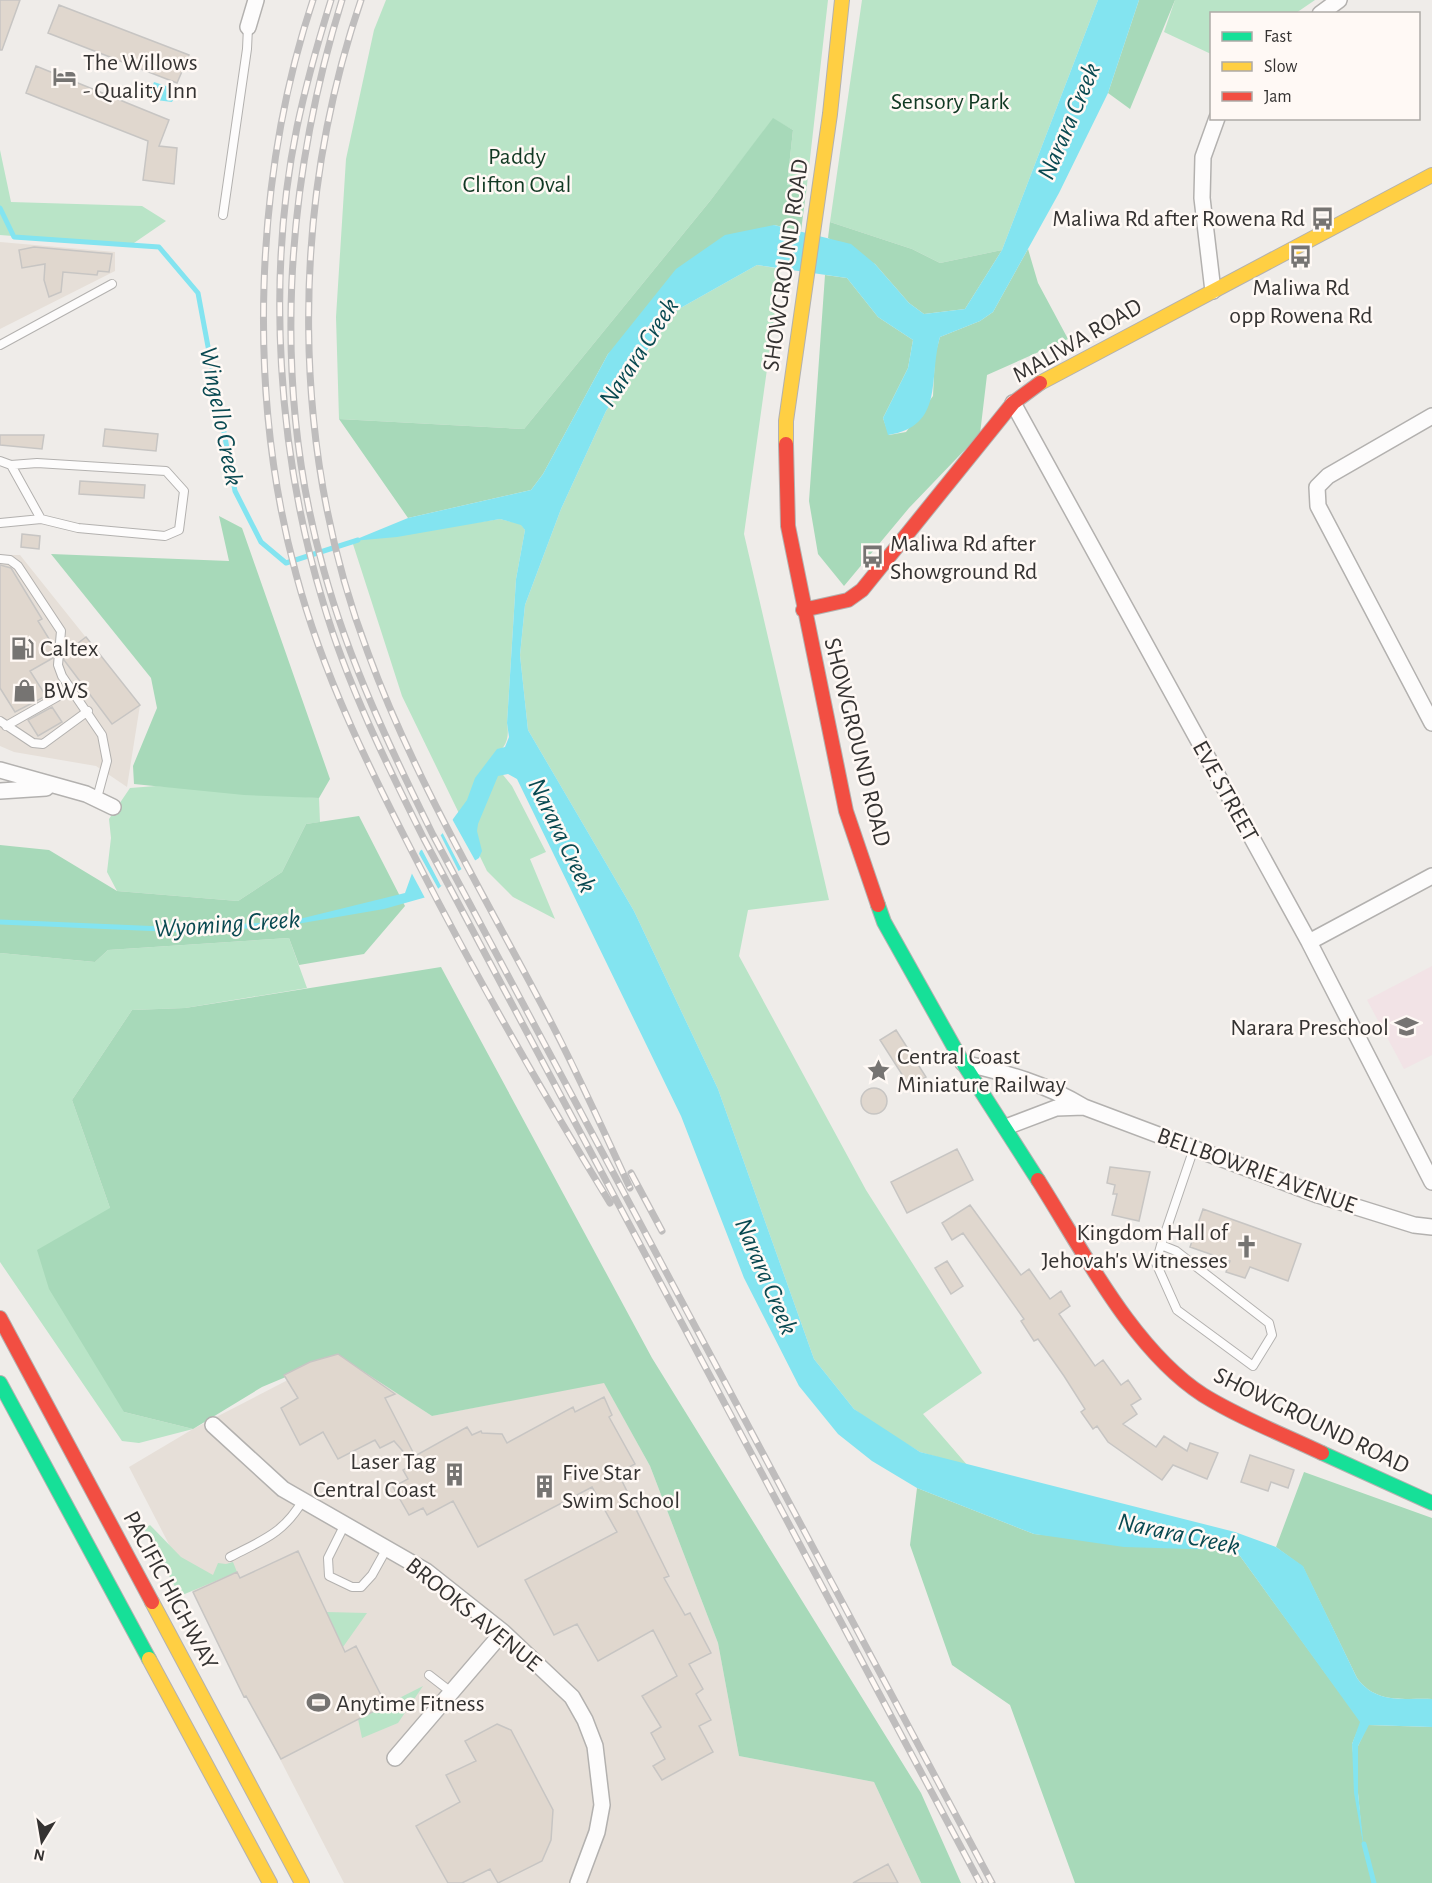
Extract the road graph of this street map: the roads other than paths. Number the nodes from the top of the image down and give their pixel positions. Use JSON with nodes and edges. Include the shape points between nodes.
{"nodes":[{"id":1,"x":256,"y":0,"type":"edge"},
{"id":2,"x":842,"y":0,"type":"edge"},
{"id":3,"x":1339,"y":0,"type":"edge"},
{"id":4,"x":1323,"y":12,"type":"edge"},
{"id":5,"x":248,"y":27,"type":"joint"},
{"id":6,"x":1215,"y":120,"type":"edge"},
{"id":7,"x":1432,"y":175,"type":"edge"},
{"id":8,"x":223,"y":215,"type":"dead end"},
{"id":9,"x":112,"y":284,"type":"dead end"},
{"id":10,"x":1213,"y":291,"type":"junction"},
{"id":11,"x":0,"y":345,"type":"edge"},
{"id":12,"x":1013,"y":403,"type":"junction"},
{"id":13,"x":1432,"y":416,"type":"edge"},
{"id":14,"x":0,"y":461,"type":"edge"},
{"id":15,"x":11,"y":465,"type":"junction"},
{"id":16,"x":41,"y":519,"type":"junction"},
{"id":17,"x":0,"y":523,"type":"edge"},
{"id":18,"x":0,"y":559,"type":"edge"},
{"id":19,"x":803,"y":610,"type":"junction"},
{"id":20,"x":71,"y":689,"type":"junction"},
{"id":21,"x":88,"y":711,"type":"junction"},
{"id":22,"x":1432,"y":723,"type":"edge"},
{"id":23,"x":3,"y":724,"type":"edge"},
{"id":24,"x":0,"y":770,"type":"edge"},
{"id":25,"x":64,"y":788,"type":"junction"},
{"id":26,"x":0,"y":791,"type":"edge"},
{"id":27,"x":97,"y":798,"type":"junction"},
{"id":28,"x":113,"y":807,"type":"dead end"},
{"id":29,"x":1432,"y":876,"type":"edge"},
{"id":30,"x":1309,"y":942,"type":"junction"},
{"id":31,"x":963,"y":1063,"type":"junction"},
{"id":32,"x":1084,"y":1107,"type":"junction"},
{"id":33,"x":1006,"y":1127,"type":"junction"},
{"id":34,"x":1194,"y":1148,"type":"junction"},
{"id":35,"x":1432,"y":1182,"type":"edge"},
{"id":36,"x":1432,"y":1227,"type":"edge"},
{"id":37,"x":1161,"y":1245,"type":"junction"},
{"id":38,"x":0,"y":1318,"type":"edge"},
{"id":39,"x":0,"y":1383,"type":"edge"},
{"id":40,"x":213,"y":1425,"type":"dead end"},
{"id":41,"x":303,"y":1500,"type":"junction"},
{"id":42,"x":1432,"y":1503,"type":"edge"},
{"id":43,"x":346,"y":1523,"type":"junction"},
{"id":44,"x":388,"y":1547,"type":"junction"},
{"id":45,"x":230,"y":1557,"type":"dead end"},
{"id":46,"x":503,"y":1632,"type":"junction"},
{"id":47,"x":429,"y":1675,"type":"dead end"},
{"id":48,"x":451,"y":1692,"type":"junction"},
{"id":49,"x":394,"y":1758,"type":"dead end"},
{"id":50,"x":270,"y":1883,"type":"edge"},
{"id":51,"x":302,"y":1883,"type":"edge"},
{"id":52,"x":578,"y":1883,"type":"edge"}],
"edges":[{"from":1,"to":5,"type":"street"},
{"from":2,"to":19,"type":"street","name":"SHOWGROUND ROAD","via":[[786,421],[788,526]]},
{"from":3,"to":4,"type":"street"},
{"from":5,"to":8,"type":"lane"},
{"from":6,"to":10,"type":"street","via":[[1203,157],[1202,198]]},
{"from":7,"to":10,"type":"street","name":"MALIWA ROAD"},
{"from":9,"to":11,"type":"lane"},
{"from":10,"to":12,"type":"street","name":"MALIWA ROAD","via":[[1035,386]]},
{"from":12,"to":19,"type":"street","name":"MALIWA ROAD","via":[[862,590],[848,600]]},
{"from":12,"to":30,"type":"street","name":"EVE STREET"},
{"from":13,"to":22,"type":"street","via":[[1328,476],[1317,487],[1318,506]]},
{"from":14,"to":15,"type":"lane"},
{"from":15,"to":16,"type":"lane"},
{"from":15,"to":16,"type":"lane","via":[[37,463],[166,471],[184,491],[178,530],[165,536],[78,528]]},
{"from":16,"to":17,"type":"lane"},
{"from":18,"to":20,"type":"lane","via":[[10,560],[18,567],[61,630],[58,665]]},
{"from":19,"to":31,"type":"street","name":"SHOWGROUND ROAD","via":[[846,811],[884,922]]},
{"from":20,"to":21,"type":"lane"},
{"from":20,"to":23,"type":"lane"},
{"from":21,"to":23,"type":"lane","via":[[44,744],[33,742]]},
{"from":21,"to":27,"type":"lane","via":[[102,735],[107,754]]},
{"from":24,"to":25,"type":"street"},
{"from":25,"to":26,"type":"street"},
{"from":25,"to":27,"type":"street"},
{"from":27,"to":28,"type":"street"},
{"from":29,"to":30,"type":"street"},
{"from":30,"to":35,"type":"street","name":"EVE STREET"},
{"from":31,"to":32,"type":"street","name":"BELLBOWRIE AVENUE","via":[[1006,1072],[1054,1089]]},
{"from":31,"to":33,"type":"street","name":"SHOWGROUND ROAD"},
{"from":32,"to":33,"type":"street","name":"BELLBOWRIE AVENUE","via":[[1056,1108]]},
{"from":32,"to":34,"type":"street","name":"BELLBOWRIE AVENUE"},
{"from":33,"to":42,"type":"street","name":"SHOWGROUND ROAD","via":[[1131,1325],[1169,1368],[1202,1394],[1236,1413]]},
{"from":34,"to":36,"type":"street","name":"BELLBOWRIE AVENUE","via":[[1318,1195]]},
{"from":34,"to":37,"type":"lane"},
{"from":37,"to":37,"type":"lane","via":[[1176,1251],[1269,1323],[1272,1335],[1253,1366],[1178,1310],[1156,1263]]},
{"from":38,"to":51,"type":"street","name":"PACIFIC HIGHWAY"},
{"from":39,"to":50,"type":"street"},
{"from":40,"to":41,"type":"street","name":"BROOKS AVENUE","via":[[283,1489]]},
{"from":41,"to":43,"type":"street","name":"BROOKS AVENUE"},
{"from":41,"to":45,"type":"lane","via":[[276,1534]]},
{"from":43,"to":44,"type":"street","name":"BROOKS AVENUE"},
{"from":43,"to":44,"type":"lane","via":[[326,1565],[329,1575],[342,1584],[361,1587]]},
{"from":44,"to":46,"type":"street","name":"BROOKS AVENUE","via":[[426,1571]]},
{"from":46,"to":48,"type":"street"},
{"from":46,"to":52,"type":"street","name":"BROOKS AVENUE","via":[[572,1697],[595,1746],[602,1805],[597,1832]]},
{"from":47,"to":48,"type":"lane"},
{"from":48,"to":49,"type":"street"}]}
